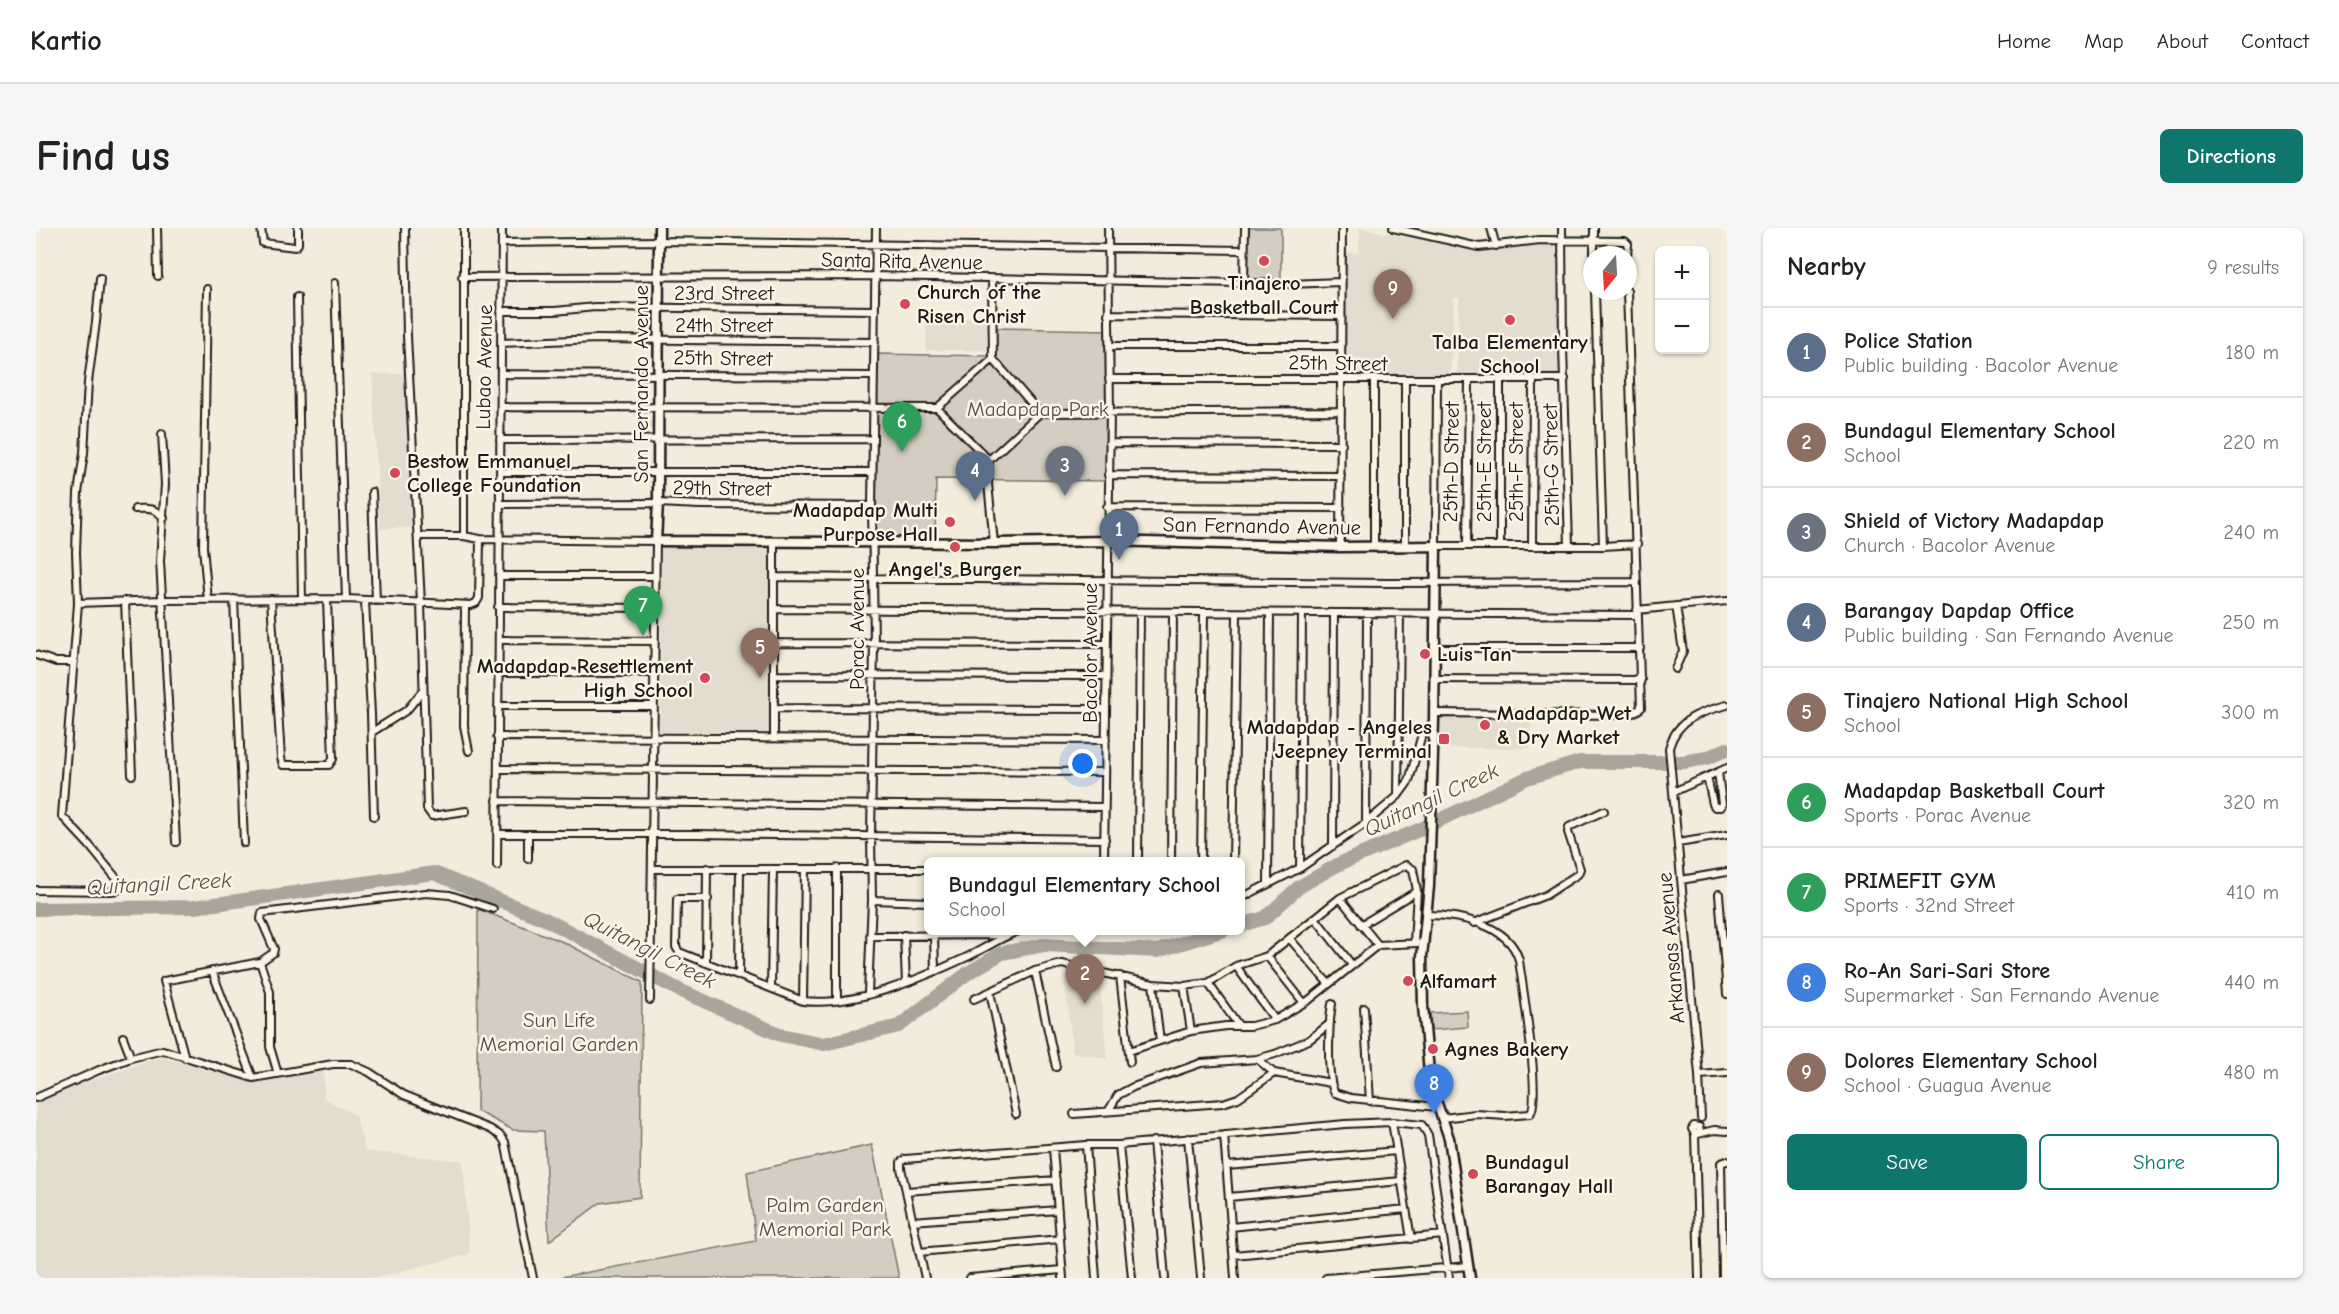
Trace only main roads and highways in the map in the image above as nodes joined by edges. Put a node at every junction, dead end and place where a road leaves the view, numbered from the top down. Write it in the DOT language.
graph roads {
  1 [pos="659,228"];
  2 [pos="1470,1278"];
  1 -- 2 [label="main road, San Fernando Avenue"];
}
